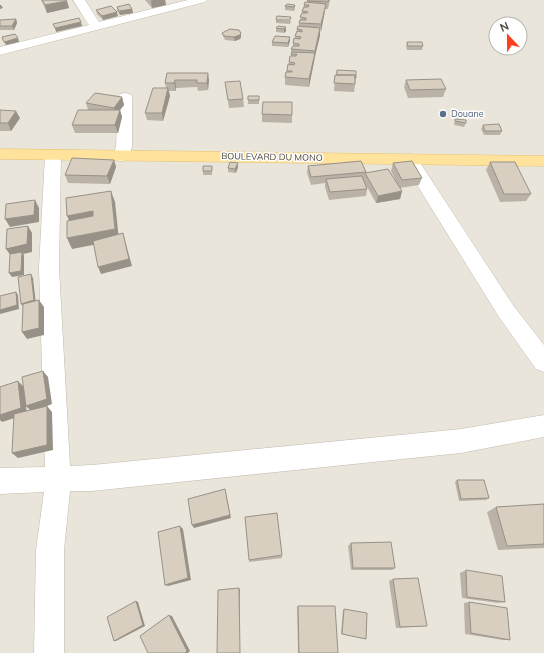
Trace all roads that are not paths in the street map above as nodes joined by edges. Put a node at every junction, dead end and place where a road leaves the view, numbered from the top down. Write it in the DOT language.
graph roads {
  1 [pos="79,0"];
  2 [pos="201,0"];
  3 [pos="96,27"];
  4 [pos="0,51"];
  5 [pos="125,97"];
  6 [pos="0,146"];
  7 [pos="122,151"];
  8 [pos="544,152"];
  9 [pos="0,154"];
  10 [pos="53,155"];
  11 [pos="409,159"];
  12 [pos="544,161"];
  13 [pos="544,362"];
  14 [pos="544,426"];
  15 [pos="58,480"];
  16 [pos="0,481"];
  17 [pos="49,653"];
  1 -- 3 [label="street"];
  2 -- 3 [label="street"];
  3 -- 4 [label="street"];
  5 -- 7 [label="street"];
  6 -- 7 [label="main road, BOULEVARD DU MONO"];
  7 -- 8 [label="main road, BOULEVARD DU MONO"];
  7 -- 10 [label="main road, BOULEVARD DU MONO"];
  7 -- 11 [label="main road, BOULEVARD DU MONO"];
  9 -- 10 [label="main road, BOULEVARD DU MONO"];
  10 -- 15 [label="street"];
  11 -- 12 [label="main road, BOULEVARD DU MONO"];
  11 -- 13 [label="street"];
  14 -- 15 [label="street"];
  15 -- 16 [label="street"];
  15 -- 17 [label="street"];
}
